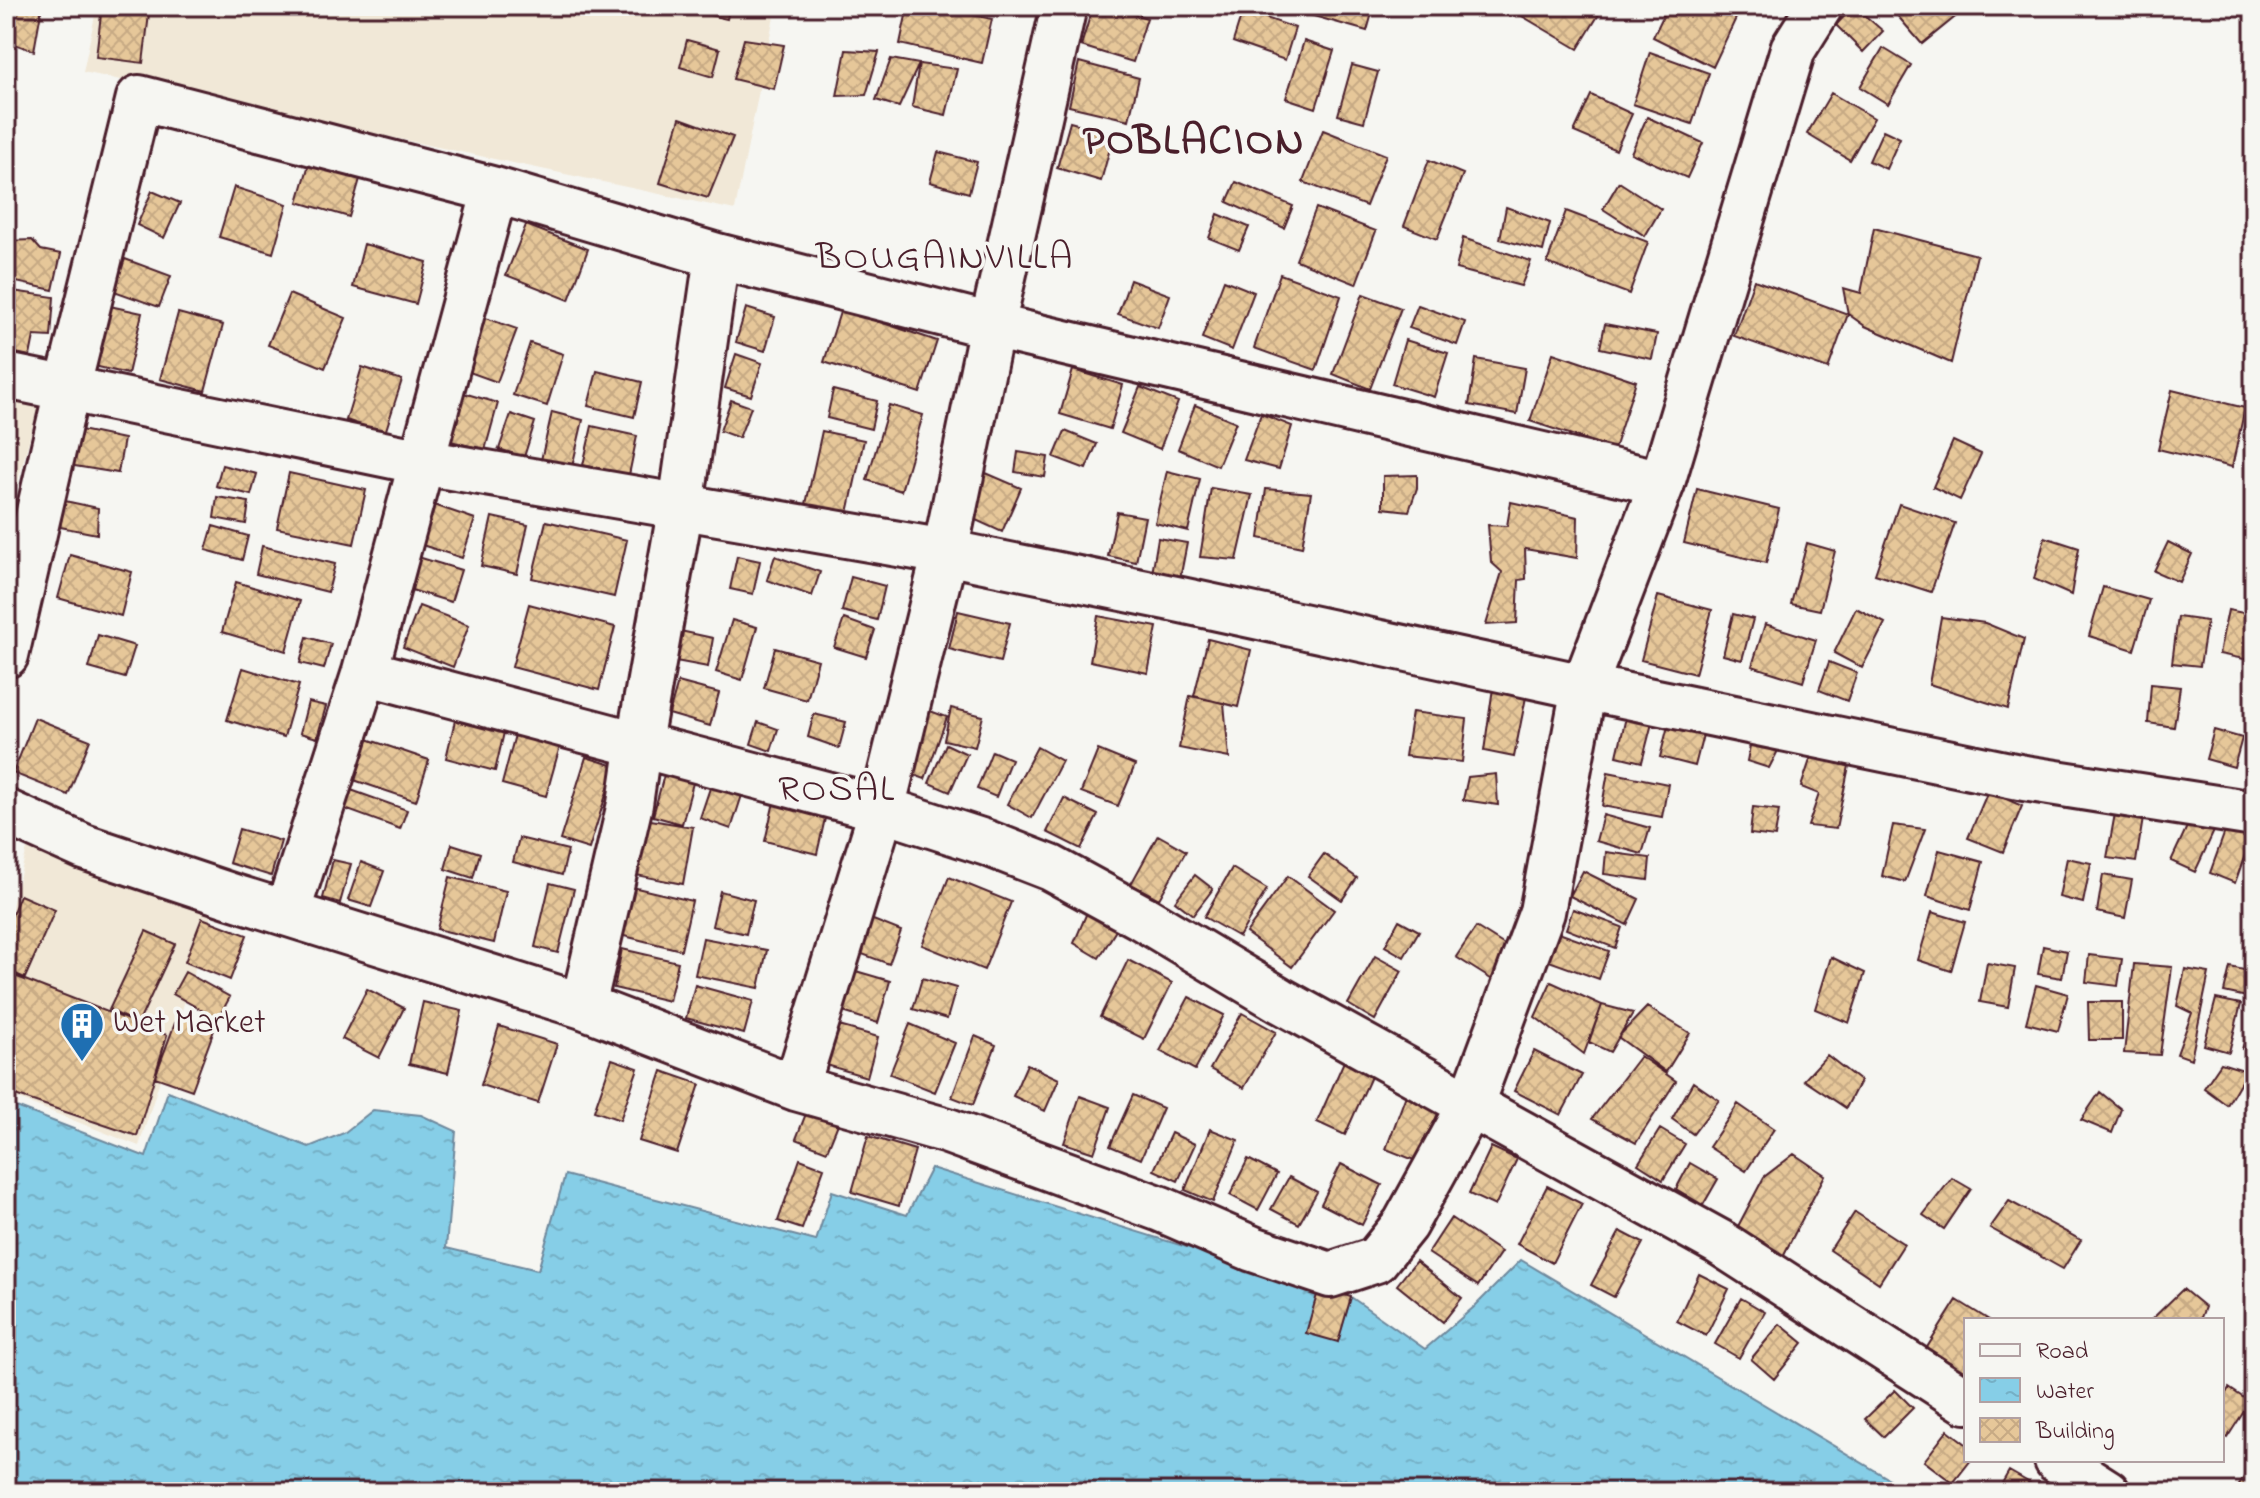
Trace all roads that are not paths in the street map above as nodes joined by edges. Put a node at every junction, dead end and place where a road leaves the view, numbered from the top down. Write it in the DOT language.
graph roads {
  1 [pos="1064,6"];
  2 [pos="1791,6"];
  3 [pos="1820,6"];
  4 [pos="1793,49"];
  5 [pos="495,190"];
  6 [pos="717,256"];
  7 [pos="992,326"];
  8 [pos="6,376"];
  9 [pos="67,390"];
  10 [pos="422,462"];
  11 [pos="1662,483"];
  12 [pos="681,506"];
  13 [pos="945,552"];
  14 [pos="6,655"];
  15 [pos="365,672"];
  16 [pos="1584,687"];
  17 [pos="639,742"];
  18 [pos="882,809"];
  19 [pos="6,812"];
  20 [pos="2254,814"];
  21 [pos="287,913"];
  22 [pos="583,1006"];
  23 [pos="796,1088"];
  24 [pos="1470,1106"];
  25 [pos="1964,1400"];
  26 [pos="2060,1462"];
  27 [pos="2107,1492"];
  1 -- 7 [label="street"];
  2 -- 4 [label="street"];
  3 -- 4 [label="street"];
  4 -- 11 [label="street"];
  5 -- 6 [label="street"];
  5 -- 9 [label="street"];
  5 -- 10 [label="street"];
  6 -- 7 [label="street"];
  6 -- 12 [label="street"];
  7 -- 11 [label="street"];
  7 -- 13 [label="street"];
  8 -- 9 [label="street"];
  9 -- 10 [label="street"];
  9 -- 14 [label="street"];
  10 -- 12 [label="street"];
  10 -- 15 [label="street"];
  11 -- 16 [label="street"];
  12 -- 13 [label="street"];
  12 -- 17 [label="street"];
  13 -- 16 [label="street"];
  13 -- 18 [label="street"];
  15 -- 17 [label="street"];
  15 -- 21 [label="street"];
  16 -- 20 [label="street"];
  16 -- 24 [label="street"];
  17 -- 18 [label="street"];
  17 -- 22 [label="street"];
  18 -- 23 [label="street"];
  18 -- 24 [label="street"];
  19 -- 21 [label="street"];
  21 -- 22 [label="street"];
  22 -- 23 [label="street"];
  23 -- 24 [label="street"];
  24 -- 25 [label="street"];
  26 -- 27 [label="street"];
}
